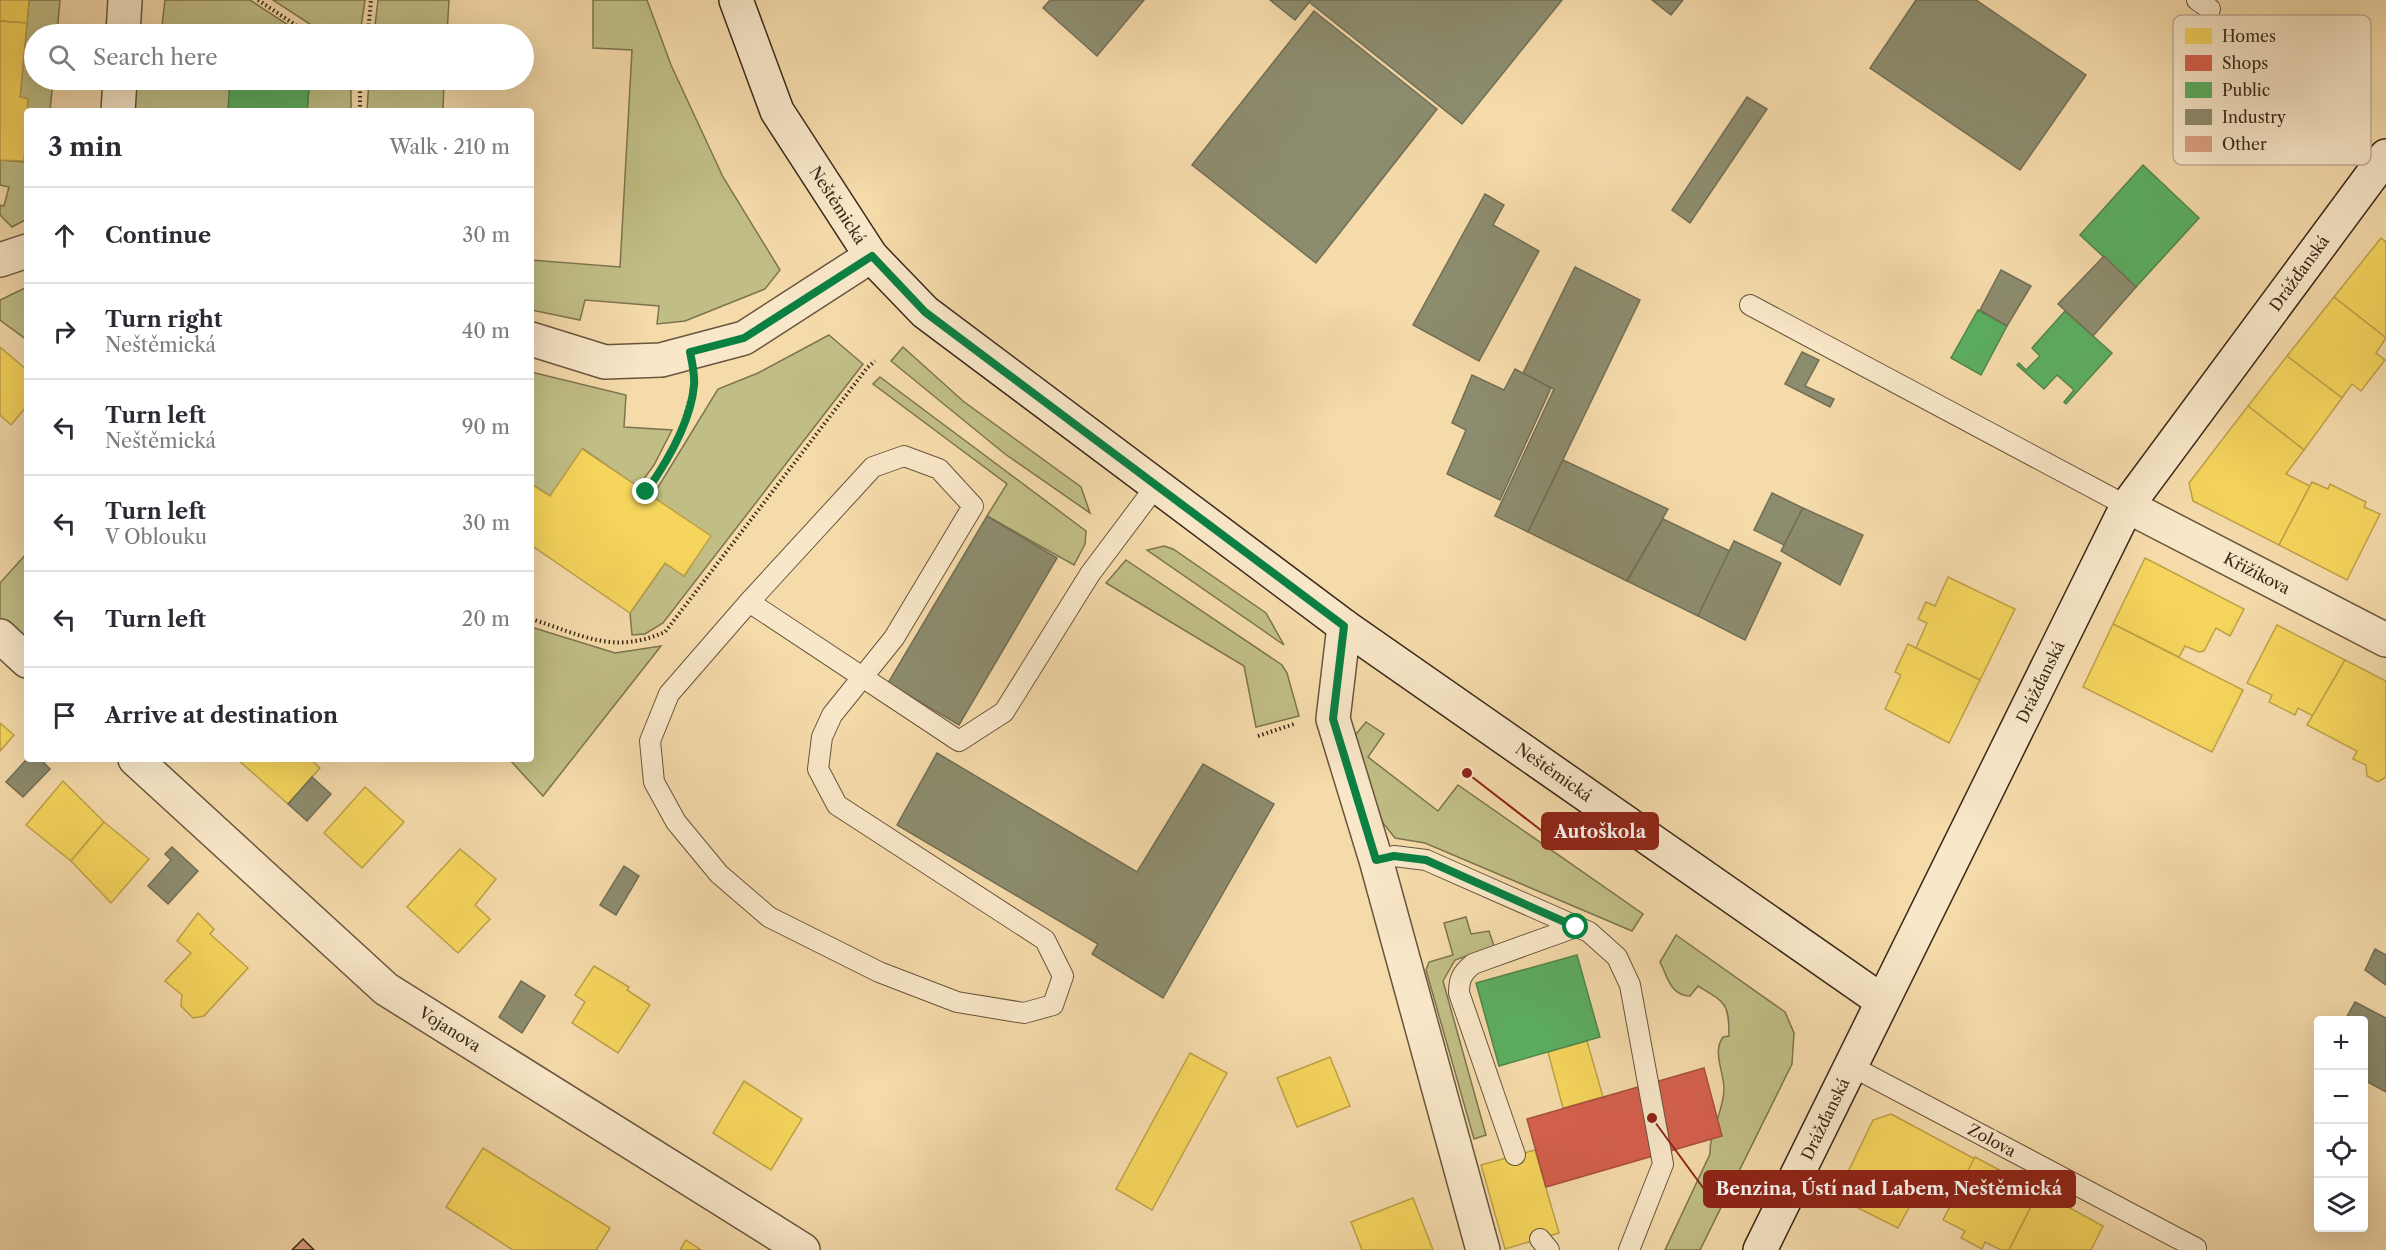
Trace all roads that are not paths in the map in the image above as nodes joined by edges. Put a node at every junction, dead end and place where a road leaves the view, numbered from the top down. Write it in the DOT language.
graph roads {
  1 [pos="125,0"];
  2 [pos="736,0"];
  3 [pos="124,24"];
  4 [pos="119,90"];
  5 [pos="118,108"];
  6 [pos="2386,156"];
  7 [pos="24,252"];
  8 [pos="872,256"];
  9 [pos="0,260"];
  10 [pos="1750,305"];
  11 [pos="534,340"];
  12 [pos="1156,486"];
  13 [pos="2127,506"];
  14 [pos="749,602"];
  15 [pos="1344,626"];
  16 [pos="0,636"];
  17 [pos="2386,640"];
  18 [pos="24,658"];
  19 [pos="861,677"];
  20 [pos="138,762"];
  21 [pos="1376,860"];
  22 [pos="1576,927"];
  23 [pos="1882,1001"];
  24 [pos="1851,1066"];
  25 [pos="1515,1155"];
  26 [pos="2196,1248"];
  27 [pos="803,1250"];
  28 [pos="1483,1250"];
  29 [pos="1629,1250"];
  30 [pos="1760,1250"];
  1 -- 3 [label="street"];
  2 -- 8 [label="street, Neštěmická"];
  4 -- 5 [label="street"];
  6 -- 13 [label="street, Drážďanská"];
  7 -- 9 [label="street"];
  8 -- 11 [label="street"];
  8 -- 12 [label="street, Neštěmická"];
  10 -- 13 [label="lane"];
  12 -- 15 [label="street, Neštěmická"];
  12 -- 19 [label="lane"];
  13 -- 17 [label="street, Křižíkova"];
  13 -- 23 [label="street, Drážďanská"];
  14 -- 19 [label="lane"];
  14 -- 19 [label="lane"];
  14 -- 19 [label="lane"];
  15 -- 21 [label="street"];
  15 -- 23 [label="street, Neštěmická"];
  16 -- 18 [label="street"];
  20 -- 27 [label="street, Vojanova"];
  21 -- 22 [label="lane"];
  21 -- 28 [label="street"];
  22 -- 25 [label="lane"];
  22 -- 29 [label="lane"];
  23 -- 24 [label="street, Drážďanská"];
  24 -- 26 [label="lane, Zolova"];
  24 -- 30 [label="street, Drážďanská"];
}
